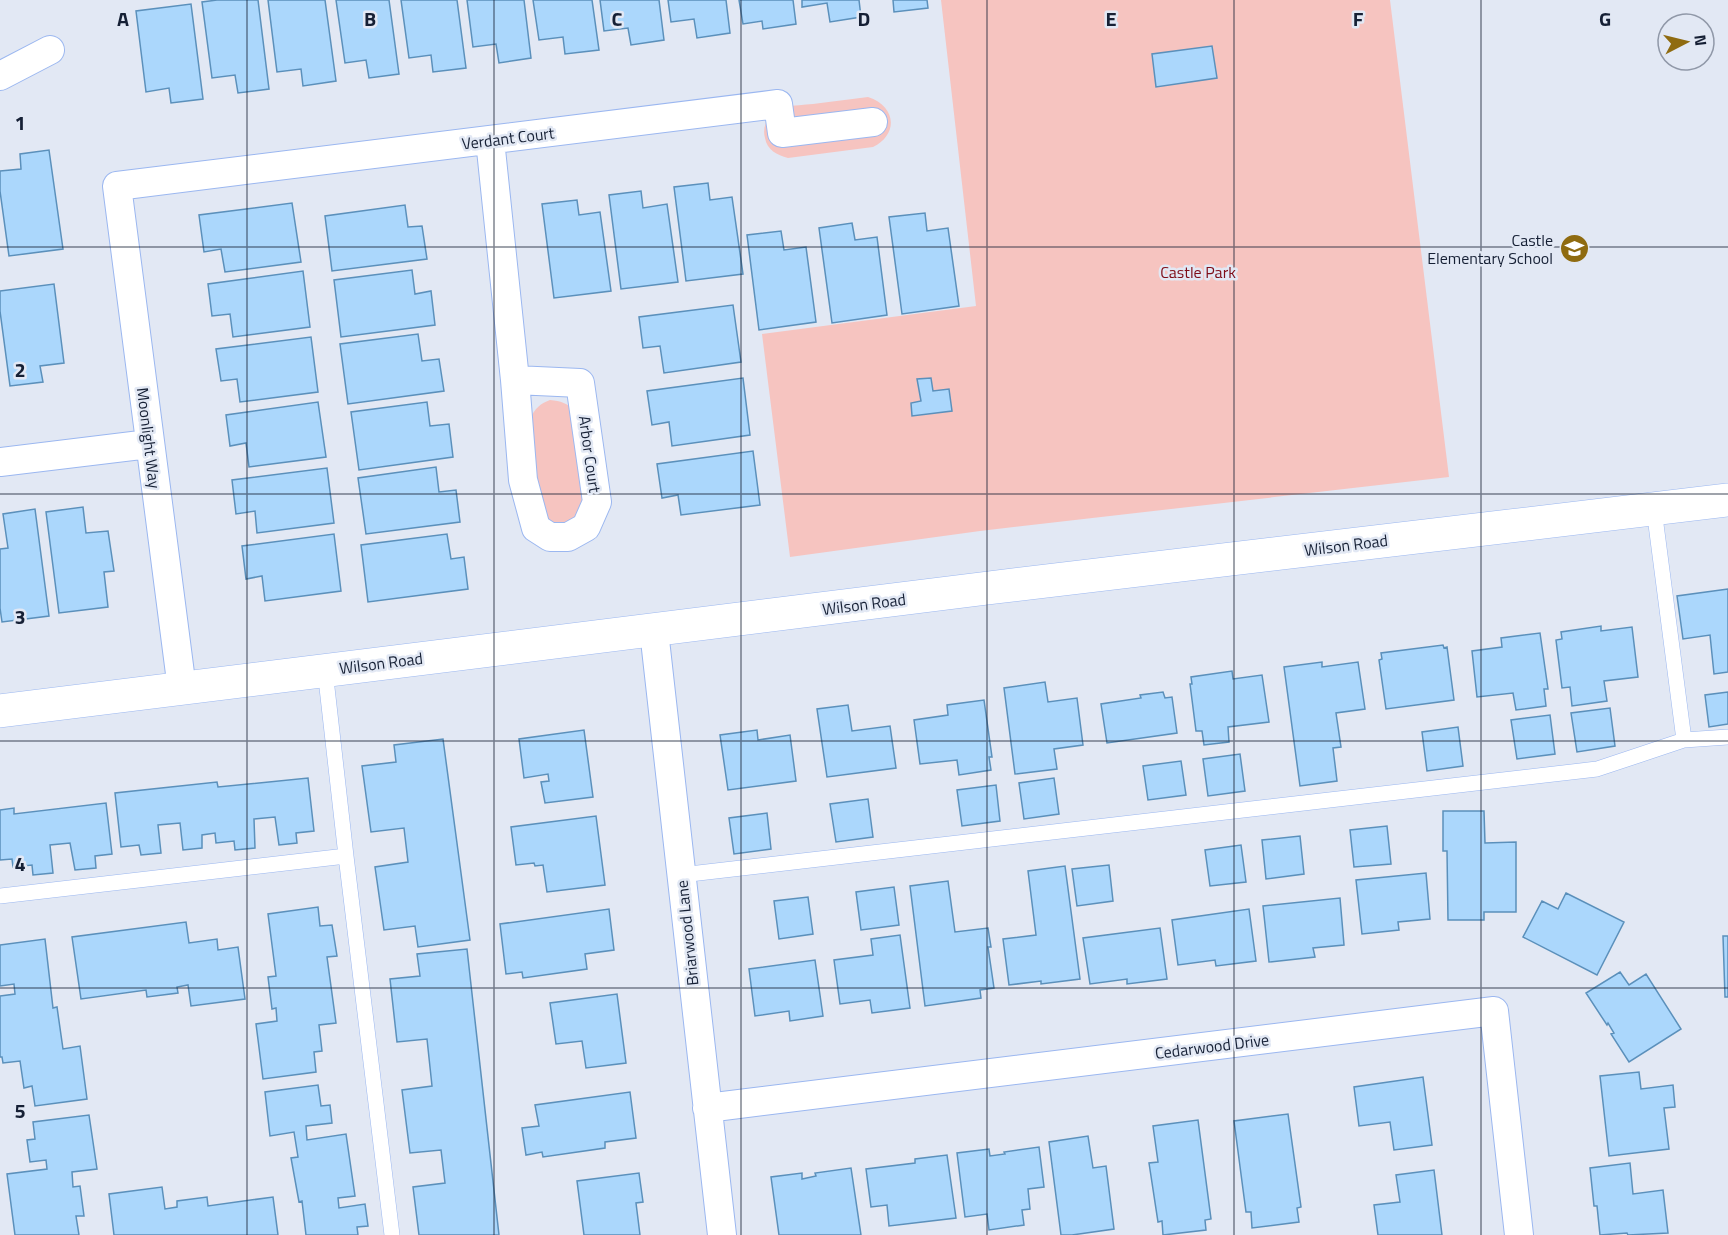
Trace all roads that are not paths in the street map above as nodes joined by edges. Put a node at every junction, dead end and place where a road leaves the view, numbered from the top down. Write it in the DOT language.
graph roads {
  1 [pos="50,50"];
  2 [pos="0,76"];
  3 [pos="873,122"];
  4 [pos="490,140"];
  5 [pos="117,186"];
  6 [pos="515,380"];
  7 [pos="150,444"];
  8 [pos="0,462"];
  9 [pos="1728,500"];
  10 [pos="1654,509"];
  11 [pos="654,631"];
  12 [pos="325,670"];
  13 [pos="182,689"];
  14 [pos="0,711"];
  15 [pos="1728,737"];
  16 [pos="1684,740"];
  17 [pos="346,856"];
  18 [pos="681,875"];
  19 [pos="0,896"];
  20 [pos="707,1108"];
  21 [pos="392,1235"];
  22 [pos="722,1235"];
  23 [pos="1519,1235"];
  1 -- 2 [label="street"];
  3 -- 4 [label="street, Verdant Court"];
  4 -- 5 [label="street, Verdant Court"];
  4 -- 6 [label="street, Arbor Court"];
  5 -- 7 [label="street, Moonlight Way"];
  6 -- 6 [label="street, Arbor Court"];
  7 -- 8 [label="street"];
  7 -- 13 [label="street, Moonlight Way"];
  9 -- 10 [label="street, Wilson Road"];
  10 -- 11 [label="street, Wilson Road"];
  10 -- 16 [label="lane"];
  11 -- 12 [label="street, Wilson Road"];
  11 -- 18 [label="street, Briarwood Lane"];
  12 -- 13 [label="street, Wilson Road"];
  12 -- 17 [label="lane"];
  13 -- 14 [label="street, Wilson Road"];
  15 -- 16 [label="lane"];
  16 -- 18 [label="lane"];
  17 -- 19 [label="lane"];
  17 -- 21 [label="lane"];
  18 -- 20 [label="street, Briarwood Lane"];
  20 -- 22 [label="street, Briarwood Lane"];
  20 -- 23 [label="street, Cedarwood Drive"];
}
